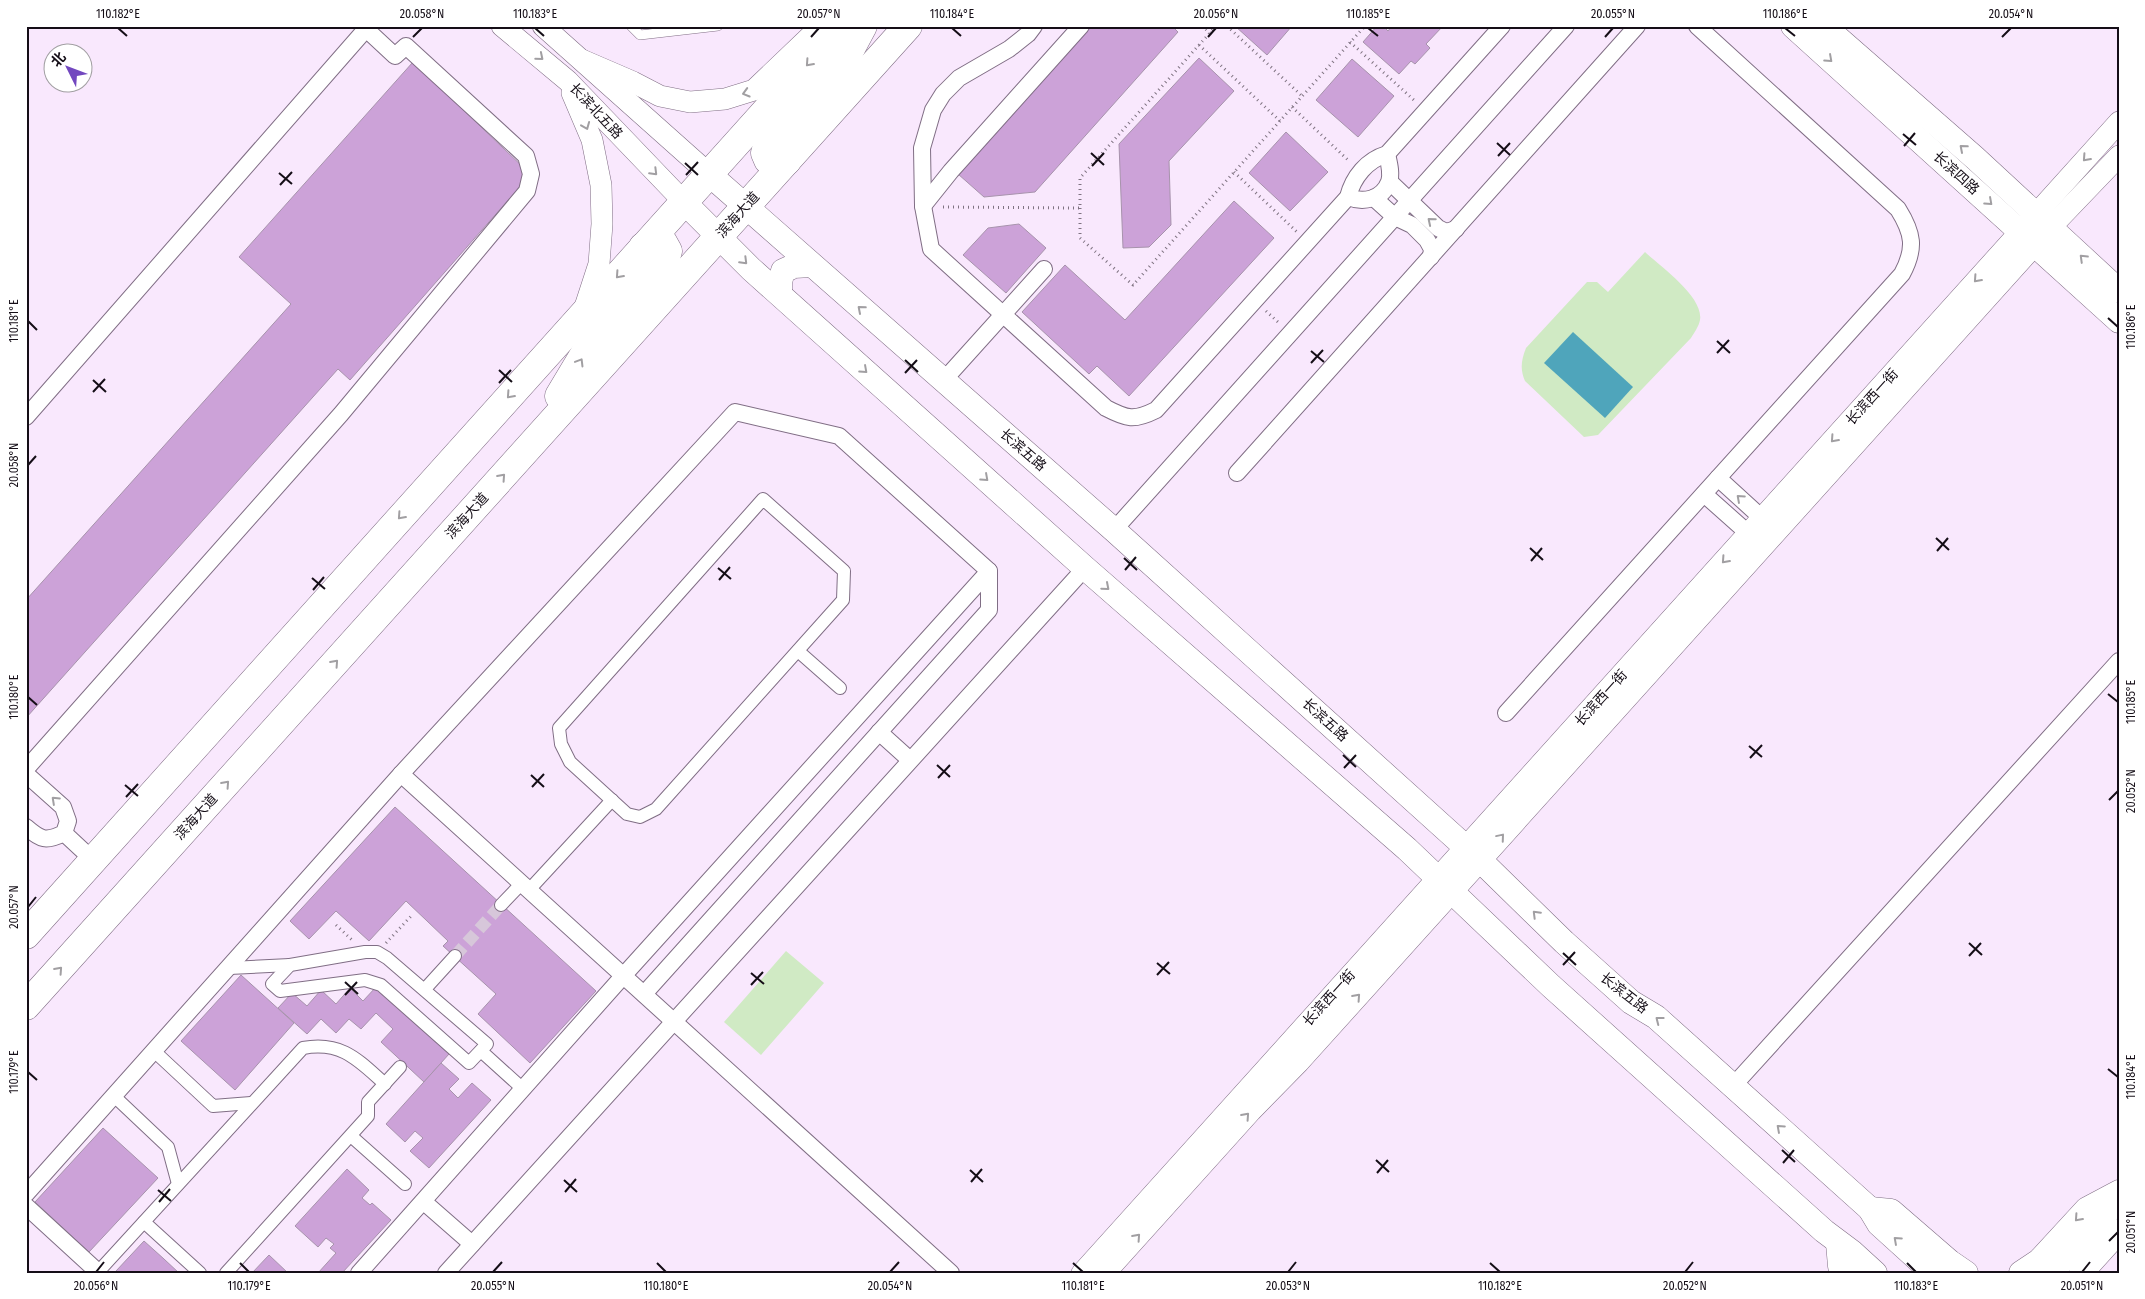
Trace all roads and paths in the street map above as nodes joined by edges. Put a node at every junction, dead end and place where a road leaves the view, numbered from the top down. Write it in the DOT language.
graph roads {
  1 [pos="502,26"];
  2 [pos="543,26"];
  3 [pos="631,26"];
  4 [pos="718,26"];
  5 [pos="821,26"];
  6 [pos="842,26"];
  7 [pos="863,26"];
  8 [pos="908,26"];
  9 [pos="1034,26"];
  10 [pos="1081,26"];
  11 [pos="1202,26"];
  12 [pos="1216,26"];
  13 [pos="1227,26"];
  14 [pos="1364,26"];
  15 [pos="1502,26"];
  16 [pos="1566,26"];
  17 [pos="1637,26"];
  18 [pos="1696,26"];
  19 [pos="1793,26"];
  20 [pos="1824,26"];
  21 [pos="364,27"];
  22 [pos="1210,34"];
  23 [pos="1350,42"];
  24 [pos="1199,45"];
  25 [pos="582,60"];
  26 [pos="568,81"];
  27 [pos="1302,96"];
  28 [pos="1292,107"];
  29 [pos="1426,111"];
  30 [pos="1280,121"];
  31 [pos="2119,122"];
  32 [pos="1387,154"];
  33 [pos="2119,156"];
  34 [pos="787,161"];
  35 [pos="1361,171"];
  36 [pos="1234,172"];
  37 [pos="709,174"];
  38 [pos="1390,182"];
  39 [pos="1348,197"];
  40 [pos="1374,198"];
  41 [pos="1410,200"];
  42 [pos="684,202"];
  43 [pos="923,206"];
  44 [pos="746,207"];
  45 [pos="1080,208"];
  46 [pos="1395,217"];
  47 [pos="1456,228"];
  48 [pos="2036,229"];
  49 [pos="719,237"];
  50 [pos="1308,242"];
  51 [pos="643,247"];
  52 [pos="1431,257"];
  53 [pos="811,265"];
  54 [pos="1044,269"];
  55 [pos="2119,291"];
  56 [pos="780,294"];
  57 [pos="1003,314"];
  58 [pos="582,316"];
  59 [pos="2119,321"];
  60 [pos="944,380"];
  61 [pos="26,418"];
  62 [pos="528,448"];
  63 [pos="1237,473"];
  64 [pos="1718,478"];
  65 [pos="1704,494"];
  66 [pos="1756,526"];
  67 [pos="1114,530"];
  68 [pos="1084,568"];
  69 [pos="989,571"];
  70 [pos="798,651"];
  71 [pos="2119,661"];
  72 [pos="840,688"];
  73 [pos="1506,713"];
  74 [pos="879,732"];
  75 [pos="910,760"];
  76 [pos="26,769"];
  77 [pos="26,774"];
  78 [pos="401,774"];
  79 [pos="612,800"];
  80 [pos="26,827"];
  81 [pos="64,834"];
  82 [pos="1473,854"];
  83 [pos="93,860"];
  84 [pos="1445,885"];
  85 [pos="526,887"];
  86 [pos="501,905"];
  87 [pos="412,914"];
  88 [pos="26,935"];
  89 [pos="377,952"];
  90 [pos="454,956"];
  91 [pos="290,966"];
  92 [pos="229,968"];
  93 [pos="624,975"];
  94 [pos="425,989"];
  95 [pos="644,994"];
  96 [pos="26,1006"];
  97 [pos="673,1020"];
  98 [pos="154,1051"];
  99 [pos="481,1051"];
  100 [pos="400,1067"];
  101 [pos="385,1084"];
  102 [pos="1733,1086"];
  103 [pos="523,1089"];
  104 [pos="114,1096"];
  105 [pos="251,1103"];
  106 [pos="351,1136"];
  107 [pos="178,1184"];
  108 [pos="405,1184"];
  109 [pos="2119,1192"];
  110 [pos="26,1194"];
  111 [pos="421,1199"];
  112 [pos="2119,1199"];
  113 [pos="26,1206"];
  114 [pos="1870,1208"];
  115 [pos="144,1222"];
  116 [pos="2119,1231"];
  117 [pos="1838,1243"];
  118 [pos="472,1244"];
  119 [pos="2119,1251"];
  120 [pos="98,1272"];
  121 [pos="200,1273"];
  122 [pos="226,1273"];
  123 [pos="359,1273"];
  124 [pos="446,1273"];
  125 [pos="951,1273"];
  126 [pos="1082,1273"];
  127 [pos="1105,1273"];
  128 [pos="1847,1273"];
  129 [pos="1876,1273"];
  130 [pos="1933,1273"];
  131 [pos="1966,1273"];
  132 [pos="2021,1273"];
  133 [pos="2051,1273"];
  134 [pos="2081,1273"];
  135 [pos="2099,1273"];
  1 -- 26 [label="street, 长滨北五路, one-way"];
  2 -- 25 [label="street, 长滨北五路"];
  3 -- 4 [label="lane"];
  5 -- 25 [label="street, one-way"];
  6 -- 37 [label="highway, one-way"];
  7 -- 34 [label="highway"];
  8 -- 34 [label="highway, 滨海大道"];
  9 -- 43 [label="street"];
  10 -- 43 [label="street"];
  11 -- 22 [label="path"];
  12 -- 22 [label="path"];
  13 -- 27 [label="path"];
  14 -- 23 [label="path"];
  15 -- 29 [label="street"];
  16 -- 41 [label="street"];
  17 -- 47 [label="street"];
  18 -- 64 [label="street"];
  19 -- 48 [label="main road, 长滨四路, one-way"];
  48 -- 20 [label="main road, 长滨四路, one-way"];
  21 -- 61 [label="street"];
  21 -- 76 [label="street"];
  22 -- 24 [label="path"];
  23 -- 27 [label="path"];
  23 -- 29 [label="path"];
  24 -- 30 [label="path"];
  24 -- 45 [label="path"];
  25 -- 37 [label="street, 长滨北五路"];
  26 -- 42 [label="street, 长滨北五路, one-way"];
  26 -- 58 [label="street, one-way"];
  27 -- 28 [label="path"];
  28 -- 30 [label="path"];
  28 -- 35 [label="path"];
  29 -- 32 [label="street"];
  30 -- 36 [label="path"];
  31 -- 48 [label="street, 长滨西一街, one-way"];
  32 -- 35 [label="street"];
  32 -- 38 [label="street"];
  33 -- 48 [label="street, 长滨西一街"];
  34 -- 44 [label="highway, 滨海大道"];
  35 -- 39 [label="street"];
  36 -- 45 [label="path"];
  36 -- 50 [label="path"];
  37 -- 42 [label="highway"];
  37 -- 44 [label="main road, 长滨五路"];
  38 -- 40 [label="street"];
  38 -- 41 [label="street"];
  39 -- 40 [label="street"];
  39 -- 50 [label="street"];
  40 -- 46 [label="street"];
  41 -- 46 [label="street"];
  47 -- 41 [label="street, one-way"];
  42 -- 49 [label="main road"];
  42 -- 51 [label="highway"];
  43 -- 45 [label="path"];
  43 -- 57 [label="street"];
  44 -- 49 [label="highway, 滨海大道"];
  44 -- 53 [label="main road, 长滨五路"];
  46 -- 52 [label="street"];
  46 -- 67 [label="street"];
  47 -- 52 [label="street"];
  55 -- 48 [label="main road, 长滨四路, one-way"];
  48 -- 59 [label="main road, 长滨四路"];
  48 -- 66 [label="street, 长滨西一街, one-way"];
  82 -- 48 [label="street, 长滨西一街, one-way"];
  49 -- 56 [label="main road, one-way"];
  49 -- 62 [label="highway, 滨海大道"];
  50 -- 57 [label="street"];
  51 -- 58 [label="highway, one-way"];
  62 -- 51 [label="highway, one-way"];
  52 -- 63 [label="street"];
  53 -- 56 [label="main road"];
  60 -- 53 [label="main road, 长滨五路, one-way"];
  54 -- 57 [label="street"];
  56 -- 68 [label="main road, one-way"];
  57 -- 60 [label="street"];
  58 -- 83 [label="highway, one-way"];
  60 -- 67 [label="main road, 长滨五路"];
  96 -- 62 [label="highway, 滨海大道, one-way"];
  64 -- 65 [label="street"];
  66 -- 64 [label="street, one-way"];
  65 -- 66 [label="street"];
  65 -- 73 [label="street"];
  66 -- 82 [label="street, 长滨西一街, one-way"];
  67 -- 82 [label="main road, 长滨五路"];
  68 -- 75 [label="street"];
  68 -- 84 [label="main road, one-way"];
  69 -- 74 [label="street"];
  69 -- 78 [label="street"];
  69 -- 93 [label="street"];
  70 -- 72 [label="street"];
  70 -- 79 [label="street"];
  70 -- 79 [label="street"];
  71 -- 102 [label="street"];
  74 -- 75 [label="street"];
  74 -- 95 [label="street"];
  75 -- 97 [label="street"];
  81 -- 77 [label="street, one-way"];
  78 -- 85 [label="street"];
  78 -- 92 [label="street"];
  79 -- 85 [label="street"];
  80 -- 81 [label="street"];
  81 -- 83 [label="street"];
  82 -- 84 [label="street, 长滨西一街"];
  102 -- 82 [label="main road, 长滨五路, one-way"];
  83 -- 88 [label="highway"];
  84 -- 117 [label="main road"];
  84 -- 126 [label="street, 长滨西一街"];
  127 -- 84 [label="street, 长滨西一街, one-way"];
  85 -- 86 [label="street"];
  85 -- 93 [label="street"];
  87 -- 89 [label="path"];
  89 -- 91 [label="street"];
  89 -- 94 [label="street"];
  90 -- 94 [label="street"];
  91 -- 92 [label="street"];
  91 -- 99 [label="street"];
  92 -- 98 [label="street"];
  93 -- 95 [label="street"];
  93 -- 103 [label="street"];
  94 -- 99 [label="street"];
  95 -- 97 [label="street"];
  97 -- 118 [label="street"];
  97 -- 125 [label="street"];
  98 -- 104 [label="street"];
  98 -- 105 [label="street"];
  99 -- 103 [label="street"];
  100 -- 101 [label="street"];
  101 -- 105 [label="street"];
  101 -- 106 [label="street"];
  114 -- 102 [label="main road, 长滨五路, one-way"];
  103 -- 111 [label="street"];
  104 -- 107 [label="street"];
  104 -- 110 [label="street"];
  105 -- 107 [label="street"];
  106 -- 108 [label="street"];
  106 -- 122 [label="street"];
  107 -- 115 [label="street"];
  109 -- 132 [label="main road, one-way"];
  111 -- 118 [label="street"];
  111 -- 123 [label="street"];
  112 -- 133 [label="main road"];
  113 -- 120 [label="street"];
  130 -- 114 [label="main road, 长滨五路, one-way"];
  114 -- 131 [label="main road"];
  115 -- 120 [label="street"];
  115 -- 121 [label="street"];
  116 -- 134 [label="main road"];
  117 -- 128 [label="main road"];
  117 -- 129 [label="main road"];
  118 -- 124 [label="street"];
  119 -- 135 [label="main road"];
}
